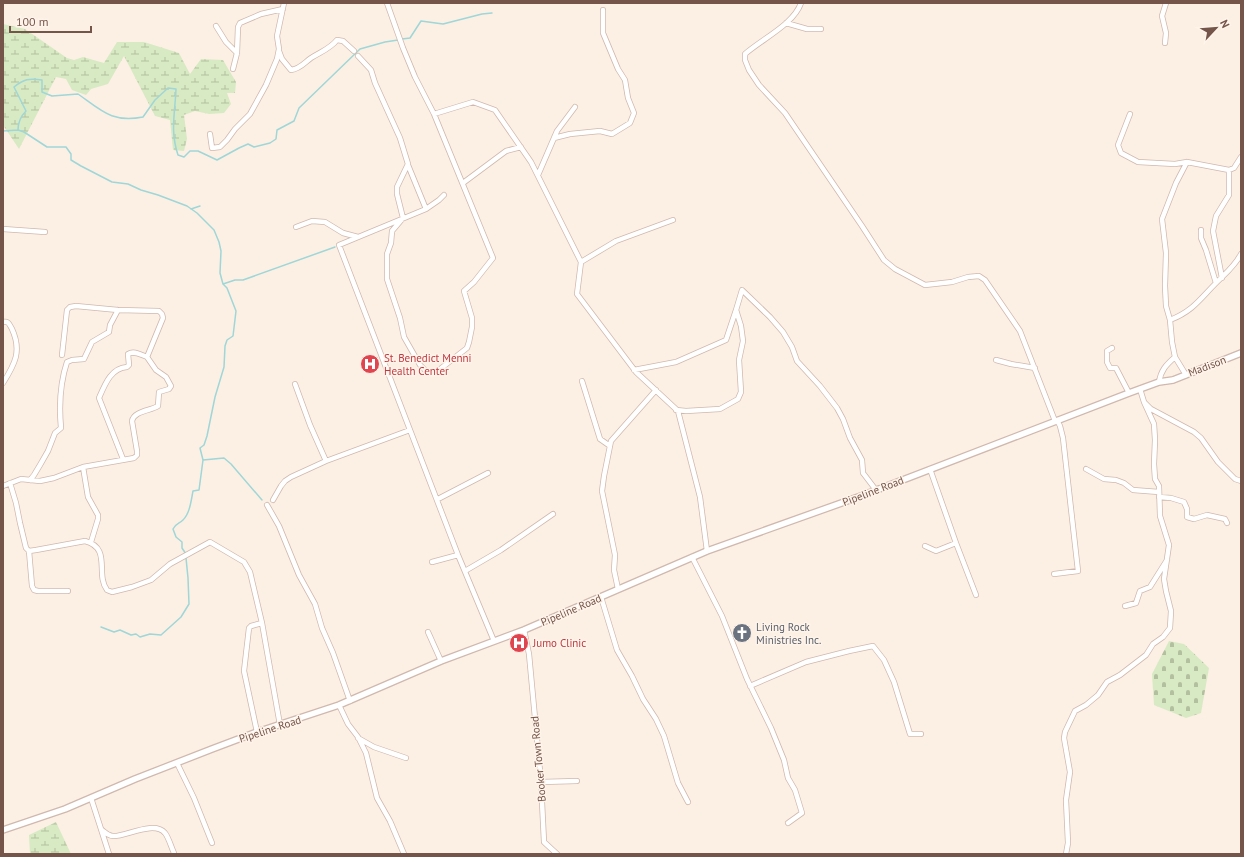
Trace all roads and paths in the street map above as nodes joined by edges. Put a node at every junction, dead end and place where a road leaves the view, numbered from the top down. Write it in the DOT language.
graph roads {
  1 [pos="284,3"];
  2 [pos="387,3"];
  3 [pos="801,3"];
  4 [pos="1166,3"];
  5 [pos="283,9"];
  6 [pos="602,10"];
  7 [pos="786,22"];
  8 [pos="216,26"];
  9 [pos="821,29"];
  10 [pos="1166,43"];
  11 [pos="279,49"];
  12 [pos="354,51"];
  13 [pos="237,53"];
  14 [pos="358,56"];
  15 [pos="234,69"];
  16 [pos="575,107"];
  17 [pos="434,114"];
  18 [pos="1130,114"];
  19 [pos="210,134"];
  20 [pos="554,138"];
  21 [pos="521,147"];
  22 [pos="1241,157"];
  23 [pos="1187,162"];
  24 [pos="408,164"];
  25 [pos="1229,170"];
  26 [pos="538,175"];
  27 [pos="463,183"];
  28 [pos="444,195"];
  29 [pos="426,209"];
  30 [pos="403,218"];
  31 [pos="673,220"];
  32 [pos="296,227"];
  33 [pos="3,229"];
  34 [pos="1200,230"];
  35 [pos="45,232"];
  36 [pos="358,237"];
  37 [pos="1241,254"];
  38 [pos="581,262"];
  39 [pos="1222,278"];
  40 [pos="1216,283"];
  41 [pos="118,310"];
  42 [pos="736,310"];
  43 [pos="1190,310"];
  44 [pos="1189,317"];
  45 [pos="1170,320"];
  46 [pos="3,322"];
  47 [pos="1112,348"];
  48 [pos="1241,353"];
  49 [pos="62,355"];
  50 [pos="147,357"];
  51 [pos="1175,357"];
  52 [pos="996,360"];
  53 [pos="1035,368"];
  54 [pos="634,370"];
  55 [pos="3,371"];
  56 [pos="10,372"];
  57 [pos="1186,375"];
  58 [pos="582,381"];
  59 [pos="1159,382"];
  60 [pos="3,383"];
  61 [pos="295,384"];
  62 [pos="1140,389"];
  63 [pos="656,390"];
  64 [pos="1129,393"];
  65 [pos="1144,402"];
  66 [pos="676,410"];
  67 [pos="686,411"];
  68 [pos="679,420"];
  69 [pos="1056,420"];
  70 [pos="410,430"];
  71 [pos="610,446"];
  72 [pos="123,459"];
  73 [pos="326,462"];
  74 [pos="83,467"];
  75 [pos="930,468"];
  76 [pos="1086,469"];
  77 [pos="488,473"];
  78 [pos="30,480"];
  79 [pos="1241,481"];
  80 [pos="10,483"];
  81 [pos="3,486"];
  82 [pos="876,490"];
  83 [pos="1159,492"];
  84 [pos="1158,497"];
  85 [pos="438,499"];
  86 [pos="273,500"];
  87 [pos="267,505"];
  88 [pos="553,514"];
  89 [pos="1228,523"];
  90 [pos="91,542"];
  91 [pos="956,542"];
  92 [pos="925,546"];
  93 [pos="29,550"];
  94 [pos="707,551"];
  95 [pos="458,555"];
  96 [pos="692,558"];
  97 [pos="1167,560"];
  98 [pos="432,562"];
  99 [pos="465,570"];
  100 [pos="1054,574"];
  101 [pos="618,590"];
  102 [pos="68,591"];
  103 [pos="976,595"];
  104 [pos="601,597"];
  105 [pos="1125,606"];
  106 [pos="262,623"];
  107 [pos="524,630"];
  108 [pos="428,632"];
  109 [pos="494,641"];
  110 [pos="441,661"];
  111 [pos="750,686"];
  112 [pos="350,701"];
  113 [pos="339,705"];
  114 [pos="280,725"];
  115 [pos="257,732"];
  116 [pos="921,734"];
  117 [pos="358,737"];
  118 [pos="406,758"];
  119 [pos="177,763"];
  120 [pos="576,781"];
  121 [pos="541,782"];
  122 [pos="91,798"];
  123 [pos="688,802"];
  124 [pos="788,823"];
  125 [pos="3,830"];
  126 [pos="102,830"];
  127 [pos="212,843"];
  128 [pos="174,853"];
  129 [pos="109,854"];
  130 [pos="404,854"];
  131 [pos="557,854"];
  132 [pos="1066,854"];
  1 -- 5 [label="street"];
  2 -- 17 [label="street"];
  3 -- 7 [label="street"];
  4 -- 10 [label="street"];
  5 -- 11 [label="street"];
  5 -- 13 [label="street"];
  6 -- 20 [label="street"];
  7 -- 9 [label="street"];
  7 -- 53 [label="street"];
  8 -- 13 [label="street"];
  11 -- 12 [label="street"];
  11 -- 19 [label="street"];
  13 -- 15 [label="street"];
  14 -- 24 [label="street"];
  16 -- 20 [label="street"];
  17 -- 21 [label="street"];
  17 -- 27 [label="street"];
  18 -- 23 [label="street"];
  20 -- 26 [label="street"];
  21 -- 26 [label="street"];
  21 -- 27 [label="street"];
  22 -- 25 [label="street"];
  23 -- 25 [label="street"];
  23 -- 45 [label="street"];
  24 -- 29 [label="street"];
  24 -- 30 [label="street"];
  25 -- 39 [label="street"];
  26 -- 38 [label="street"];
  27 -- 30 [label="street"];
  28 -- 29 [label="street"];
  29 -- 30 [label="street"];
  30 -- 36 [label="street"];
  31 -- 38 [label="street"];
  32 -- 36 [label="street"];
  33 -- 35 [label="street"];
  34 -- 40 [label="street"];
  36 -- 70 [label="street"];
  37 -- 39 [label="street"];
  38 -- 54 [label="street"];
  39 -- 40 [label="street"];
  40 -- 43 [label="street"];
  41 -- 49 [label="street"];
  41 -- 50 [label="street"];
  41 -- 78 [label="street"];
  42 -- 54 [label="street"];
  42 -- 67 [label="street"];
  42 -- 82 [label="street"];
  43 -- 44 [label="street"];
  43 -- 45 [label="street"];
  45 -- 51 [label="street"];
  46 -- 56 [label="street"];
  47 -- 64 [label="street"];
  48 -- 57 [label="street, Madison"];
  50 -- 72 [label="street"];
  50 -- 72 [label="street"];
  51 -- 57 [label="street"];
  51 -- 59 [label="street"];
  52 -- 53 [label="street"];
  53 -- 69 [label="street"];
  54 -- 63 [label="street"];
  55 -- 56 [label="street"];
  56 -- 60 [label="street"];
  57 -- 59 [label="street, Madison"];
  58 -- 71 [label="street"];
  59 -- 62 [label="street, Pipeline Road"];
  61 -- 73 [label="street"];
  62 -- 64 [label="street, Pipeline Road"];
  62 -- 65 [label="street"];
  63 -- 66 [label="street"];
  63 -- 71 [label="street"];
  64 -- 69 [label="street, Pipeline Road"];
  65 -- 79 [label="street"];
  65 -- 83 [label="street"];
  66 -- 67 [label="street"];
  66 -- 68 [label="street"];
  67 -- 68 [label="street"];
  68 -- 94 [label="street"];
  69 -- 75 [label="street, Pipeline Road"];
  69 -- 100 [label="street"];
  70 -- 73 [label="street"];
  70 -- 85 [label="street"];
  71 -- 101 [label="street"];
  72 -- 74 [label="street"];
  73 -- 86 [label="street"];
  74 -- 78 [label="street"];
  74 -- 90 [label="street"];
  75 -- 82 [label="street, Pipeline Road"];
  75 -- 91 [label="street"];
  76 -- 83 [label="street"];
  77 -- 85 [label="street"];
  78 -- 80 [label="street"];
  80 -- 81 [label="street"];
  80 -- 93 [label="street"];
  82 -- 94 [label="street, Pipeline Road"];
  83 -- 84 [label="street"];
  84 -- 89 [label="street"];
  84 -- 97 [label="street"];
  85 -- 95 [label="street"];
  87 -- 112 [label="street"];
  88 -- 99 [label="street"];
  90 -- 93 [label="street"];
  90 -- 106 [label="street"];
  91 -- 92 [label="street"];
  91 -- 103 [label="street"];
  93 -- 102 [label="street"];
  94 -- 96 [label="street, Pipeline Road"];
  95 -- 98 [label="street"];
  95 -- 99 [label="street"];
  96 -- 101 [label="street, Pipeline Road"];
  96 -- 111 [label="street"];
  97 -- 105 [label="street"];
  97 -- 132 [label="street"];
  99 -- 109 [label="street"];
  101 -- 104 [label="street, Pipeline Road"];
  104 -- 107 [label="street, Pipeline Road"];
  104 -- 123 [label="street"];
  106 -- 114 [label="street"];
  106 -- 115 [label="street"];
  107 -- 109 [label="street, Pipeline Road"];
  107 -- 121 [label="street, Booker Town Road"];
  108 -- 110 [label="street"];
  109 -- 110 [label="street, Pipeline Road"];
  110 -- 112 [label="street, Pipeline Road"];
  111 -- 116 [label="street"];
  111 -- 124 [label="street"];
  112 -- 113 [label="street, Pipeline Road"];
  113 -- 114 [label="street, Pipeline Road"];
  113 -- 117 [label="street"];
  114 -- 115 [label="street, Pipeline Road"];
  115 -- 119 [label="street, Pipeline Road"];
  117 -- 118 [label="street"];
  117 -- 130 [label="street"];
  119 -- 122 [label="street, Pipeline Road"];
  119 -- 127 [label="street"];
  120 -- 121 [label="street"];
  121 -- 131 [label="street, Booker Town Road"];
  122 -- 125 [label="street, Pipeline Road"];
  122 -- 126 [label="street"];
  126 -- 128 [label="street"];
  126 -- 129 [label="street"];
}
